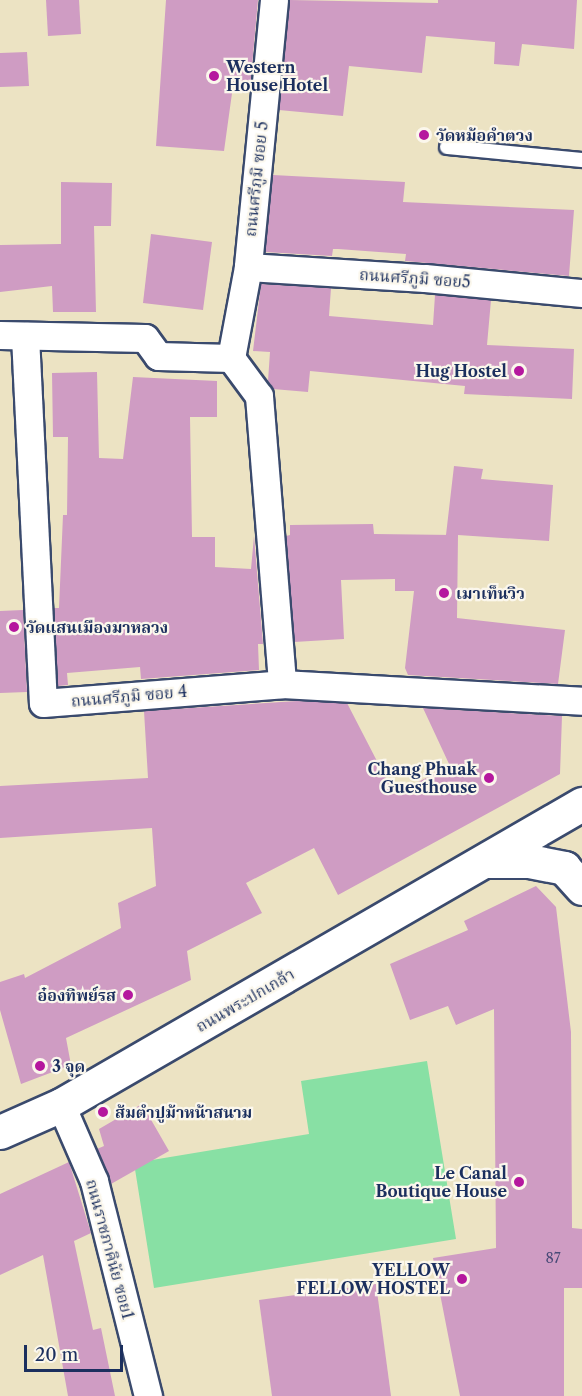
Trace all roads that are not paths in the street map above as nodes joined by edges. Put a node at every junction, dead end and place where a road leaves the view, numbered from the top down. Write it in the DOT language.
graph roads {
  1 [pos="274,0"];
  2 [pos="447,147"];
  3 [pos="582,160"];
  4 [pos="248,267"];
  5 [pos="582,293"];
  6 [pos="13,336"];
  7 [pos="231,358"];
  8 [pos="282,684"];
  9 [pos="582,701"];
  10 [pos="582,804"];
  11 [pos="487,861"];
  12 [pos="582,888"];
  13 [pos="60,1105"];
  14 [pos="0,1132"];
  15 [pos="148,1396"];
  1 -- 4 [label="street, ถนนศรีภูมิ ซอย 5"];
  2 -- 3 [label="lane"];
  4 -- 5 [label="street, ถนนศรีภูมิ ซอย5"];
  4 -- 7 [label="street, ถนนศรีภูมิ ซอย 5"];
  6 -- 7 [label="street"];
  6 -- 8 [label="street, ถนนศรีภูมิ ซอย 4"];
  7 -- 8 [label="street"];
  8 -- 9 [label="street, ถนนศรีภูมิ ซอย 4"];
  10 -- 11 [label="street, ถนนพระปกเกล้า"];
  11 -- 12 [label="street, ถนนพระปกเกล้า"];
  11 -- 13 [label="street, ถนนพระปกเกล้า"];
  13 -- 14 [label="street, ถนนพระปกเกล้า"];
  13 -- 15 [label="street, ถนนราชภาคินัย ซอย1"];
}
